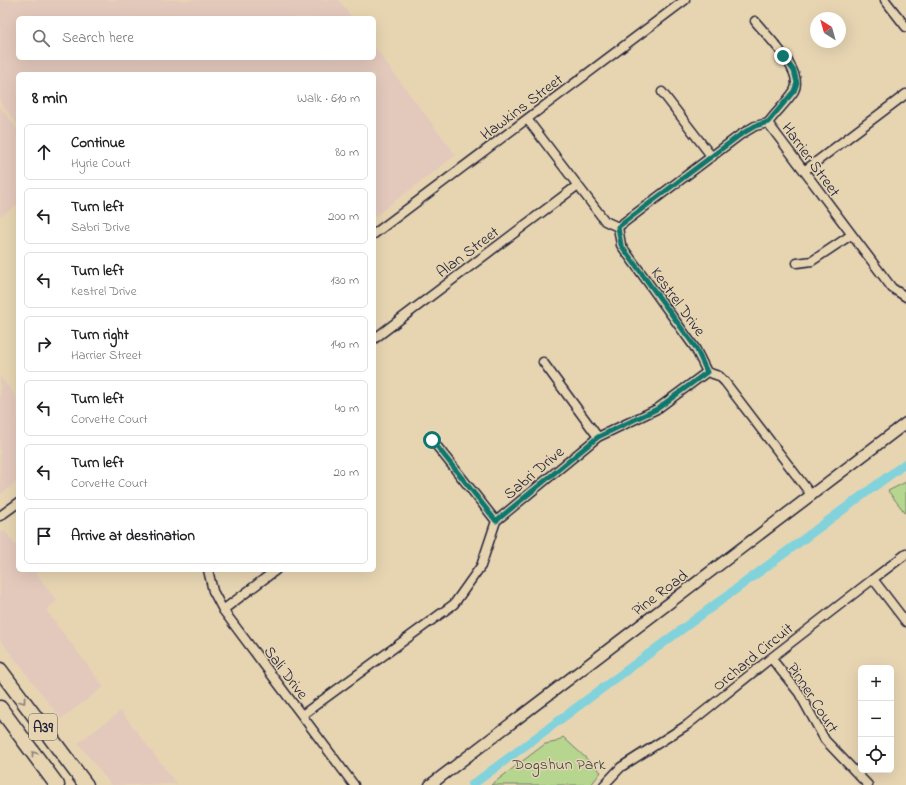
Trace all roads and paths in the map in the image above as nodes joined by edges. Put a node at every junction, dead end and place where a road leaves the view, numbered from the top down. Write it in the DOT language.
graph roads {
  1 [pos="685,0"];
  2 [pos="885,0"];
  3 [pos="755,21"];
  4 [pos="906,27"];
  5 [pos="662,92"];
  6 [pos="906,94"];
  7 [pos="527,119"];
  8 [pos="768,122"];
  9 [pos="712,157"];
  10 [pos="804,171"];
  11 [pos="578,185"];
  12 [pos="618,227"];
  13 [pos="376,232"];
  14 [pos="851,235"];
  15 [pos="797,263"];
  16 [pos="906,297"];
  17 [pos="376,337"];
  18 [pos="543,362"];
  19 [pos="707,372"];
  20 [pos="906,423"];
  21 [pos="598,437"];
  22 [pos="432,440"];
  23 [pos="812,496"];
  24 [pos="16,504"];
  25 [pos="0,516"];
  26 [pos="496,521"];
  27 [pos="906,554"];
  28 [pos="209,572"];
  29 [pos="273,572"];
  30 [pos="873,579"];
  31 [pos="223,610"];
  32 [pos="906,622"];
  33 [pos="771,658"];
  34 [pos="0,670"];
  35 [pos="0,708"];
  36 [pos="302,716"];
  37 [pos="70,763"];
  38 [pos="57,785"];
  39 [pos="76,785"];
  40 [pos="86,785"];
  41 [pos="354,785"];
  42 [pos="430,785"];
  43 [pos="604,785"];
  44 [pos="868,785"];
  1 -- 7 [label="street, Hawkins Street"];
  2 -- 4 [label="street"];
  3 -- 8 [label="street"];
  5 -- 9 [label="street"];
  6 -- 10 [label="street"];
  7 -- 11 [label="street"];
  7 -- 13 [label="street, Hawkins Street"];
  8 -- 9 [label="street, Harrier Street"];
  8 -- 10 [label="street, Harrier Street"];
  9 -- 12 [label="street, Harrier Street"];
  10 -- 14 [label="street, Harrier Street"];
  11 -- 12 [label="street"];
  11 -- 17 [label="street, Alan Street"];
  12 -- 19 [label="street, Kestrel Drive"];
  14 -- 15 [label="street"];
  14 -- 16 [label="street, Harrier Street"];
  18 -- 21 [label="street"];
  19 -- 21 [label="street, Sabri Drive"];
  19 -- 23 [label="street"];
  20 -- 23 [label="street, Pine Road"];
  21 -- 26 [label="street, Sabri Drive"];
  22 -- 26 [label="street"];
  23 -- 42 [label="street, Pine Road"];
  24 -- 25 [label="street"];
  26 -- 36 [label="street"];
  27 -- 30 [label="street, Orchard Circuit"];
  28 -- 31 [label="street, Sali Drive"];
  29 -- 31 [label="street"];
  30 -- 32 [label="street"];
  30 -- 33 [label="street, Orchard Circuit"];
  31 -- 36 [label="street, Sali Drive"];
  33 -- 43 [label="street, Orchard Circuit"];
  33 -- 44 [label="street, Pinner Court"];
  34 -- 37 [label="highway, A39, one-way"];
  38 -- 35 [label="highway, A39, one-way"];
  36 -- 41 [label="street, Sali Drive"];
  37 -- 39 [label="highway"];
  37 -- 40 [label="highway, A39"];
}
